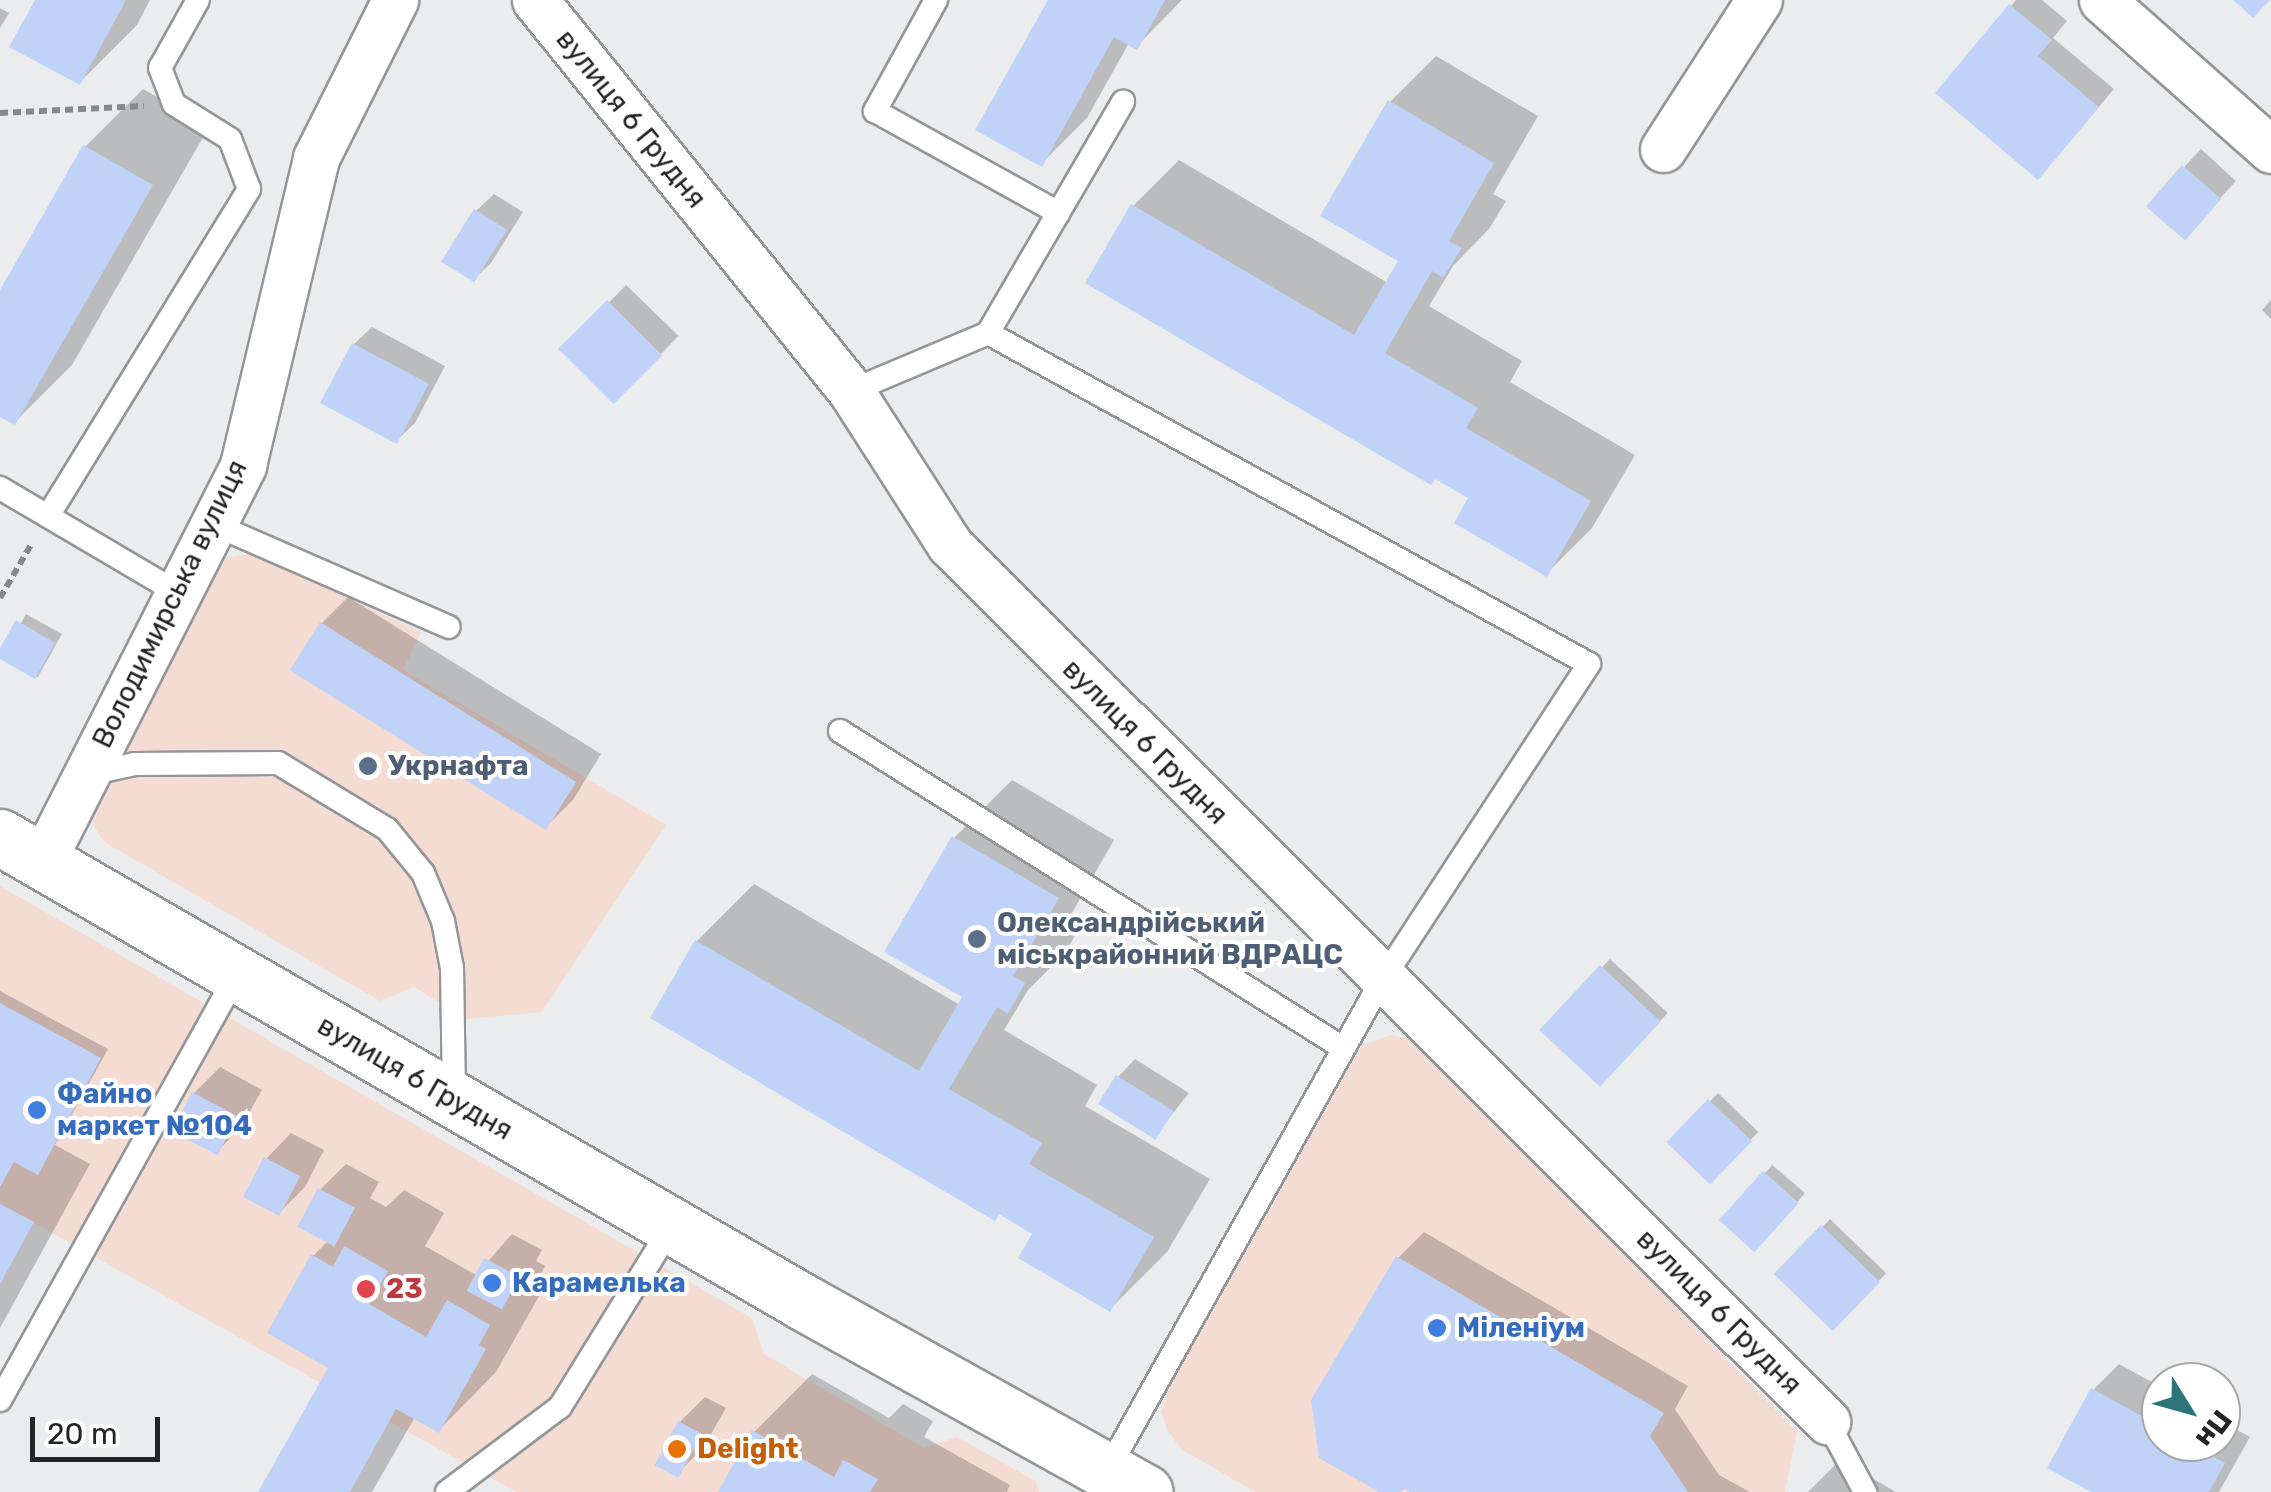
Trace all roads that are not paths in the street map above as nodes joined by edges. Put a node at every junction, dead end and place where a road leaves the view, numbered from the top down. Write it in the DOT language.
graph roads {
  1 [pos="198,0"];
  2 [pos="394,0"];
  3 [pos="535,0"];
  4 [pos="936,0"];
  5 [pos="1760,0"];
  6 [pos="2102,0"];
  7 [pos="1124,102"];
  8 [pos="1663,149"];
  9 [pos="2271,150"];
  10 [pos="1059,213"];
  11 [pos="988,334"];
  12 [pos="851,392"];
  13 [pos="0,488"];
  14 [pos="48,516"];
  15 [pos="213,524"];
  16 [pos="178,593"];
  17 [pos="449,627"];
  18 [pos="840,731"];
  19 [pos="85,774"];
  20 [pos="21,849"];
  21 [pos="237,975"];
  22 [pos="1382,980"];
  23 [pos="1343,1048"];
  24 [pos="454,1101"];
  25 [pos="672,1226"];
  26 [pos="0,1400"];
  27 [pos="1827,1421"];
  28 [pos="1116,1485"];
  29 [pos="447,1492"];
  30 [pos="1865,1492"];
  1 -- 14 [label="lane"];
  2 -- 15 [label="street, Володимирська вулиця"];
  3 -- 12 [label="street, вулиця 6 Грудня"];
  4 -- 10 [label="lane"];
  5 -- 8 [label="street"];
  6 -- 9 [label="street"];
  7 -- 10 [label="lane"];
  10 -- 11 [label="lane"];
  11 -- 12 [label="lane"];
  11 -- 22 [label="lane"];
  12 -- 22 [label="street, вулиця 6 Грудня"];
  13 -- 14 [label="lane"];
  14 -- 16 [label="lane"];
  15 -- 16 [label="street, Володимирська вулиця"];
  15 -- 17 [label="lane"];
  16 -- 19 [label="street, Володимирська вулиця"];
  18 -- 23 [label="lane"];
  19 -- 20 [label="street, Володимирська вулиця"];
  19 -- 24 [label="lane"];
  20 -- 21 [label="street, вулиця 6 Грудня"];
  21 -- 24 [label="street, вулиця 6 Грудня"];
  21 -- 26 [label="lane"];
  22 -- 23 [label="lane"];
  22 -- 27 [label="street, вулиця 6 Грудня"];
  23 -- 28 [label="lane"];
  24 -- 25 [label="street, вулиця 6 Грудня"];
  25 -- 28 [label="street, вулиця 6 Грудня"];
  25 -- 29 [label="lane"];
  27 -- 30 [label="lane"];
}
